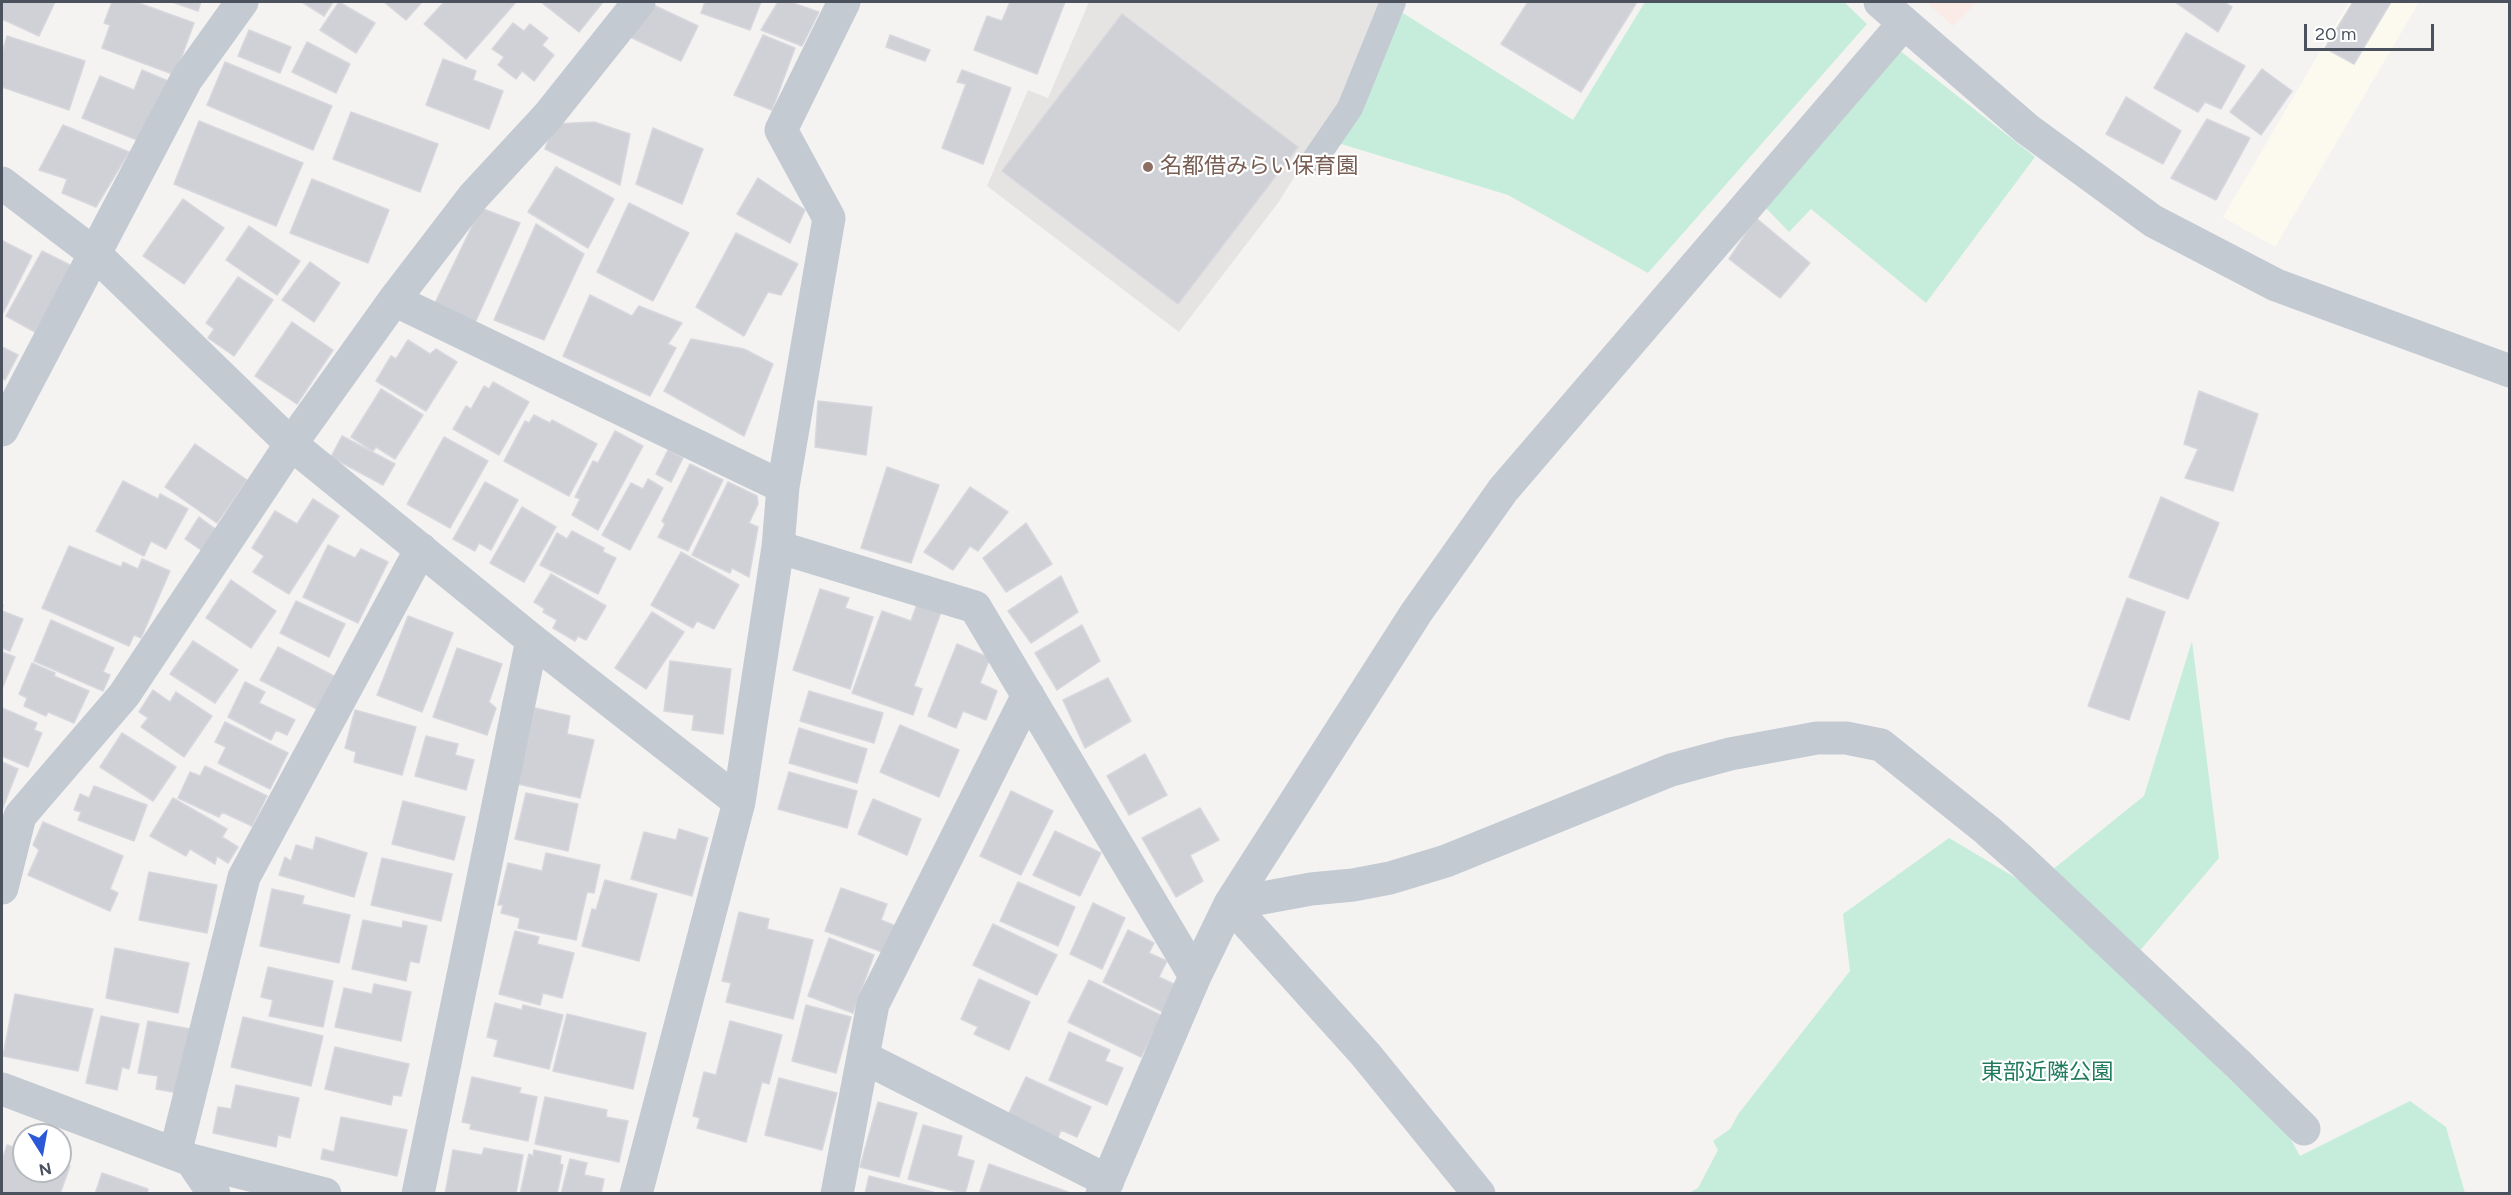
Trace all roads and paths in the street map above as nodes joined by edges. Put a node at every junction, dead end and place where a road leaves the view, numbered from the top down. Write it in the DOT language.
graph roads {
  1 [pos="242,2"];
  2 [pos="639,2"];
  3 [pos="844,2"];
  4 [pos="1393,2"];
  5 [pos="1880,2"];
  6 [pos="1904,23"];
  7 [pos="1313,162"];
  8 [pos="2,183"];
  9 [pos="95,254"];
  10 [pos="394,300"];
  11 [pos="2510,371"];
  12 [pos="2,430"];
  13 [pos="291,444"];
  14 [pos="783,487"];
  15 [pos="778,547"];
  16 [pos="421,549"];
  17 [pos="532,640"];
  18 [pos="1028,695"];
  19 [pos="739,802"];
  20 [pos="2,888"];
  21 [pos="1230,904"];
  22 [pos="1195,976"];
  23 [pos="862,1057"];
  24 [pos="2,1089"];
  25 [pos="2304,1129"];
  26 [pos="183,1157"];
  27 [pos="1105,1187"];
  28 [pos="214,1194"];
  29 [pos="325,1194"];
  30 [pos="418,1194"];
  31 [pos="636,1194"];
  32 [pos="837,1194"];
  33 [pos="1479,1194"];
  1 -- 9 [label="street"];
  2 -- 10 [label="street"];
  3 -- 14 [label="street"];
  4 -- 7 [label="lane"];
  5 -- 6 [label="street"];
  6 -- 11 [label="street"];
  6 -- 21 [label="street"];
  8 -- 9 [label="street"];
  9 -- 12 [label="street"];
  9 -- 13 [label="street"];
  10 -- 13 [label="street"];
  10 -- 14 [label="street"];
  13 -- 16 [label="street"];
  13 -- 20 [label="street"];
  14 -- 15 [label="street"];
  15 -- 18 [label="street"];
  15 -- 19 [label="street"];
  16 -- 17 [label="street"];
  16 -- 26 [label="street"];
  17 -- 19 [label="street"];
  17 -- 30 [label="street"];
  18 -- 22 [label="street"];
  18 -- 23 [label="street"];
  19 -- 31 [label="street"];
  21 -- 22 [label="street"];
  21 -- 25 [label="street"];
  21 -- 33 [label="street"];
  22 -- 27 [label="street"];
  23 -- 27 [label="street"];
  23 -- 32 [label="street"];
  24 -- 26 [label="street"];
  26 -- 28 [label="street"];
  26 -- 29 [label="street"];
}
